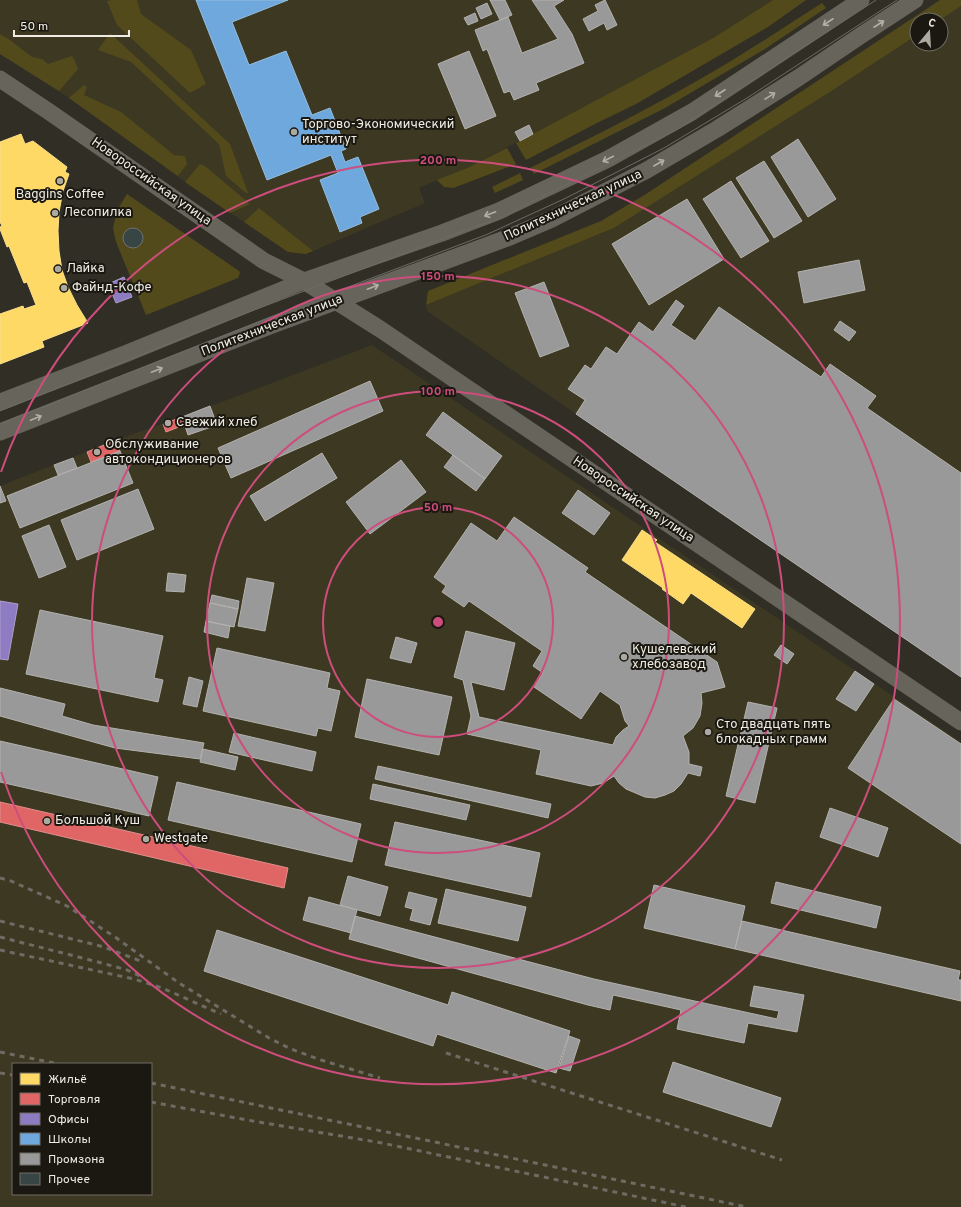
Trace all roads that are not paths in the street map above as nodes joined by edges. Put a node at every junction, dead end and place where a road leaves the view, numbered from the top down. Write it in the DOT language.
graph roads {
  1 [pos="861,0"];
  2 [pos="915,0"];
  3 [pos="0,79"];
  4 [pos="304,281"];
  5 [pos="342,299"];
  6 [pos="0,402"];
  7 [pos="0,432"];
  8 [pos="961,712"];
  9 [pos="961,722"];
  1 -- 4 [label="main road, Политехническая улица, one-way"];
  5 -- 2 [label="main road, Политехническая улица, one-way"];
  3 -- 4 [label="main road, Новороссийская улица"];
  4 -- 5 [label="main road, Новороссийская улица"];
  4 -- 6 [label="main road, Политехническая улица"];
  7 -- 5 [label="main road, Политехническая улица, one-way"];
  5 -- 8 [label="main road, Новороссийская улица"];
  5 -- 9 [label="main road, Новороссийская улица"];
}
